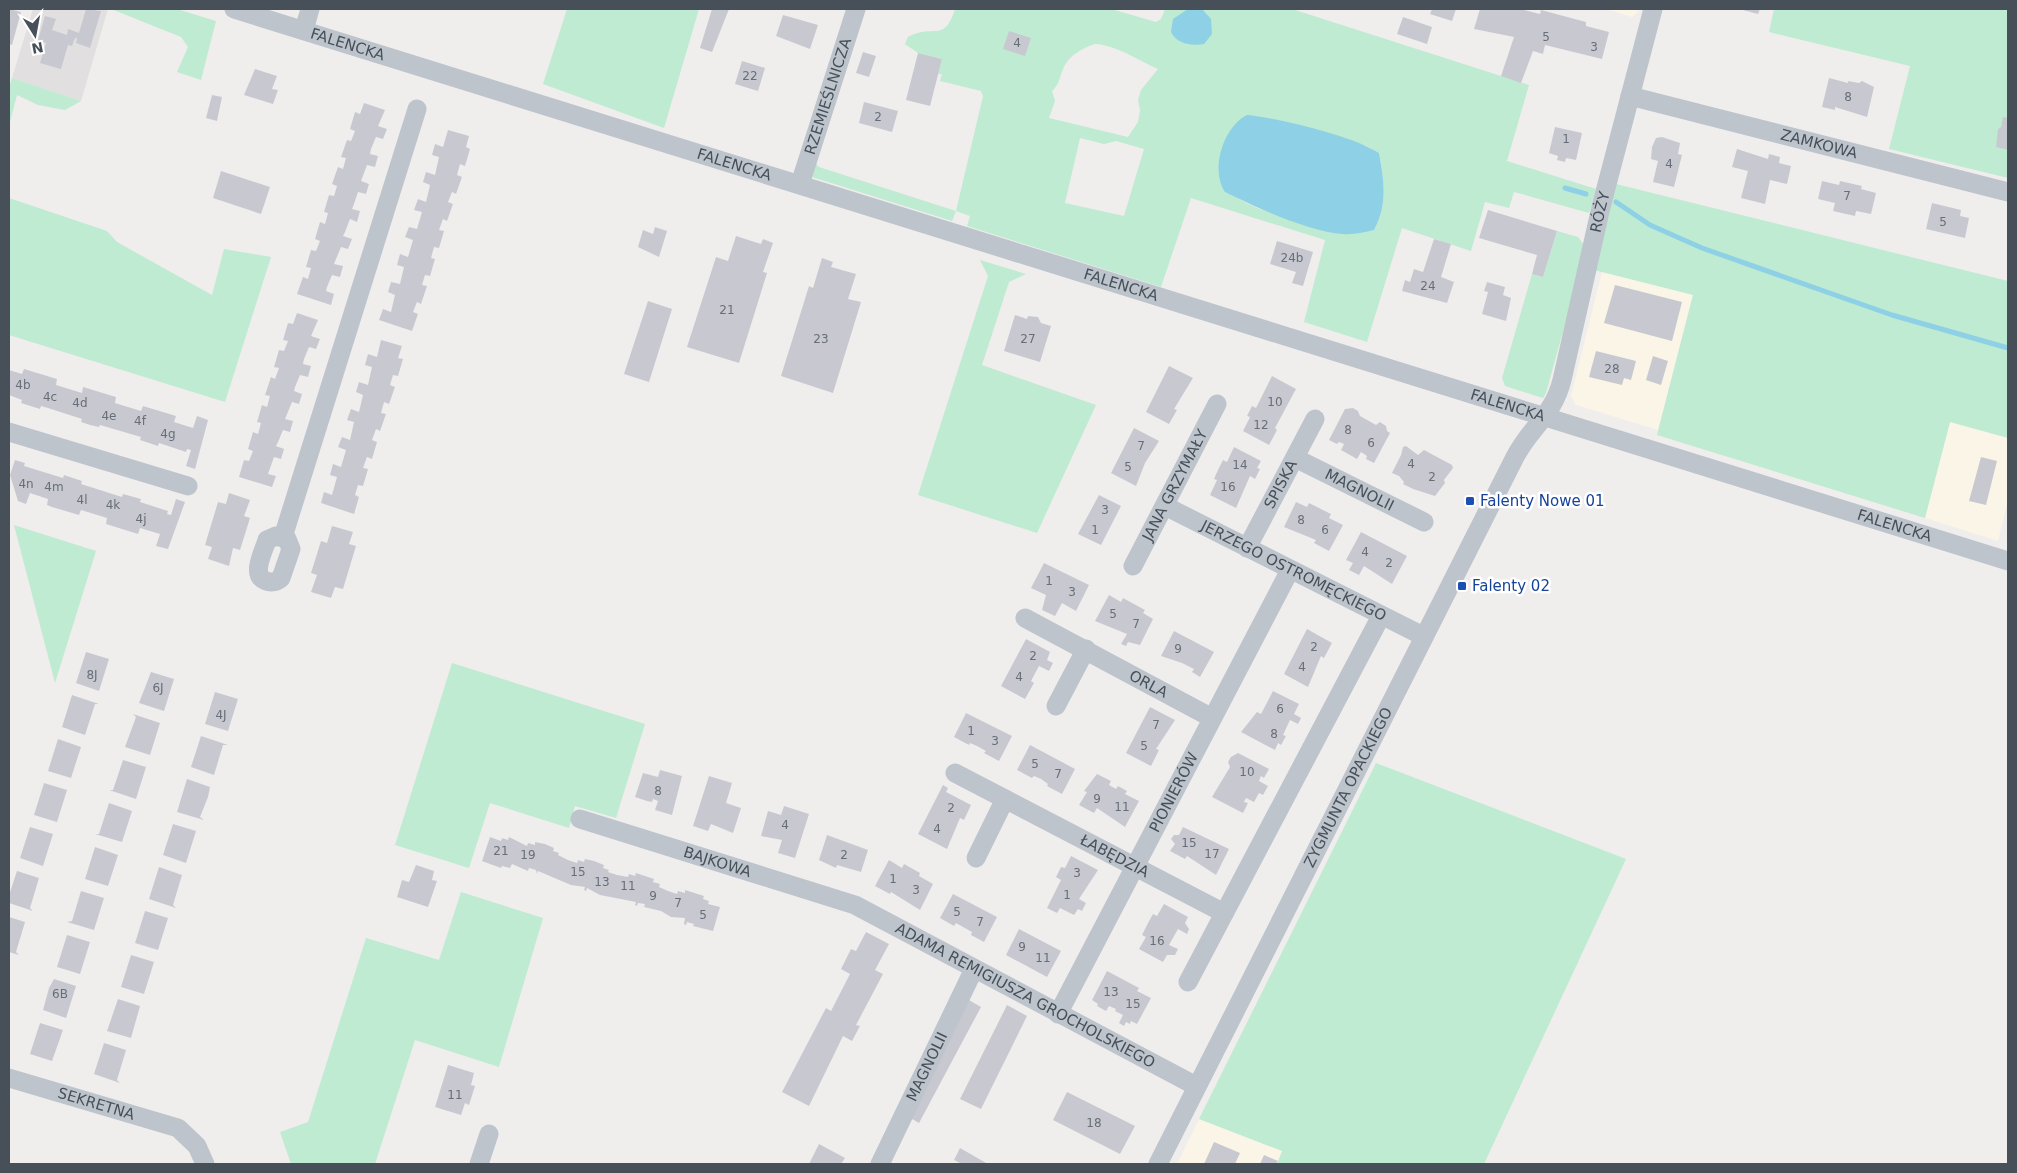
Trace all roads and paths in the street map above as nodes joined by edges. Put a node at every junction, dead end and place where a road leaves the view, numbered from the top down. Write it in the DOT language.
graph roads {
  1 [pos="234,9"];
  2 [pos="310,9"];
  3 [pos="856,9"];
  4 [pos="1653,9"];
  5 [pos="304,30"];
  6 [pos="1630,96"];
  7 [pos="418,109"];
  8 [pos="800,184"];
  9 [pos="2008,192"];
  10 [pos="1217,404"];
  11 [pos="1547,416"];
  12 [pos="1315,419"];
  13 [pos="9,432"];
  14 [pos="1295,458"];
  15 [pos="188,486"];
  16 [pos="1165,506"];
  17 [pos="1424,522"];
  18 [pos="283,537"];
  19 [pos="1247,548"];
  20 [pos="2008,561"];
  21 [pos="1133,566"];
  22 [pos="1290,570"];
  23 [pos="1381,616"];
  24 [pos="1025,618"];
  25 [pos="1422,636"];
  26 [pos="1086,649"];
  27 [pos="1056,706"];
  28 [pos="1212,718"];
  29 [pos="954,773"];
  30 [pos="1005,799"];
  31 [pos="580,819"];
  32 [pos="976,858"];
  33 [pos="1135,866"];
  34 [pos="855,905"];
  35 [pos="1224,913"];
  36 [pos="974,969"];
  37 [pos="1188,982"];
  38 [pos="1058,1014"];
  39 [pos="9,1078"];
  40 [pos="1196,1086"];
  41 [pos="489,1134"];
  42 [pos="204,1164"];
  43 [pos="479,1164"];
  44 [pos="880,1164"];
  45 [pos="1158,1164"];
  1 -- 5 [label="street, FALENCKA"];
  2 -- 5 [label="street"];
  3 -- 8 [label="street, RZEMIEŚLNICZA"];
  4 -- 6 [label="street, RÓŻY"];
  5 -- 8 [label="street, FALENCKA"];
  6 -- 9 [label="street, ZAMKOWA"];
  6 -- 11 [label="street, RÓŻY"];
  7 -- 18 [label="street"];
  8 -- 11 [label="street, FALENCKA"];
  10 -- 16 [label="street, JANA GRZYMAŁY"];
  11 -- 20 [label="street, FALENCKA"];
  11 -- 25 [label="street, ZYGMUNTA OPACKIEGO"];
  12 -- 14 [label="street, SPISKA"];
  13 -- 15 [label="street"];
  14 -- 17 [label="street, MAGNOLII"];
  14 -- 19 [label="street, SPISKA"];
  16 -- 19 [label="street, JERZEGO OSTROMĘCKIEGO"];
  16 -- 21 [label="street, JANA GRZYMAŁY"];
  19 -- 22 [label="street, JERZEGO OSTROMĘCKIEGO"];
  22 -- 23 [label="street, JERZEGO OSTROMĘCKIEGO"];
  22 -- 28 [label="street, PIONIERÓW"];
  23 -- 25 [label="street, JERZEGO OSTROMĘCKIEGO"];
  23 -- 35 [label="street"];
  24 -- 26 [label="street, ORLA"];
  25 -- 40 [label="street, ZYGMUNTA OPACKIEGO"];
  26 -- 27 [label="street"];
  26 -- 28 [label="street, ORLA"];
  28 -- 33 [label="street, PIONIERÓW"];
  29 -- 30 [label="street, ŁABĘDZIA"];
  30 -- 32 [label="street"];
  30 -- 33 [label="street, ŁABĘDZIA"];
  31 -- 34 [label="street, BAJKOWA"];
  33 -- 35 [label="street, ŁABĘDZIA"];
  33 -- 38 [label="street, PIONIERÓW"];
  34 -- 36 [label="street, ADAMA REMIGIUSZA GROCHOLSKIEGO"];
  35 -- 37 [label="street"];
  36 -- 38 [label="street, ADAMA REMIGIUSZA GROCHOLSKIEGO"];
  36 -- 44 [label="street, MAGNOLII"];
  38 -- 40 [label="street, ADAMA REMIGIUSZA GROCHOLSKIEGO"];
  39 -- 42 [label="street, SEKRETNA"];
  40 -- 45 [label="street, ZYGMUNTA OPACKIEGO"];
  41 -- 43 [label="street"];
}
